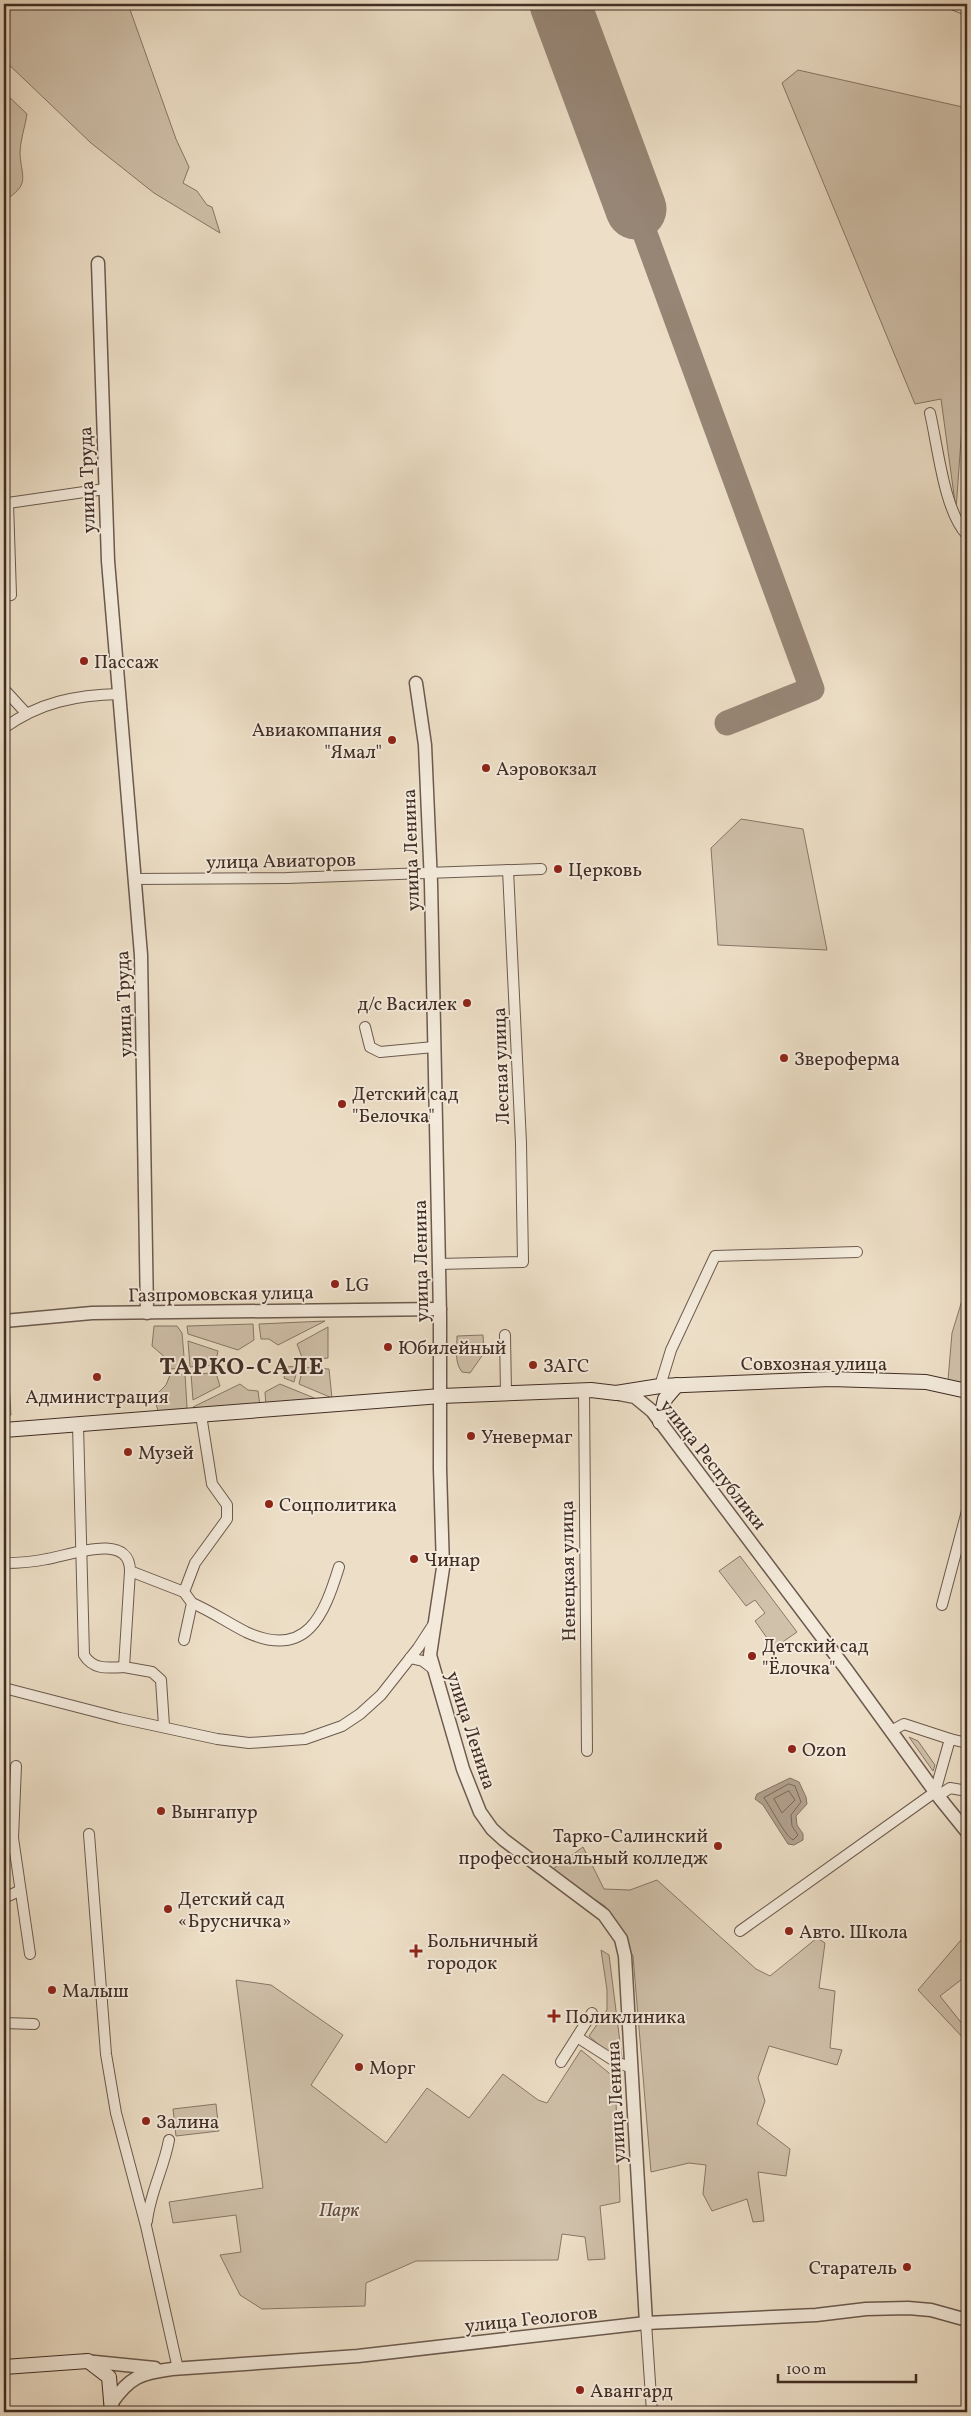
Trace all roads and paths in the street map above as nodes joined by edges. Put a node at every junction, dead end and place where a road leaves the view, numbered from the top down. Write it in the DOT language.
graph roads {
  1 [pos="952,4"];
  2 [pos="967,10"];
  3 [pos="98,263"];
  4 [pos="930,413"];
  5 [pos="105,489"];
  6 [pos="967,535"];
  7 [pos="4,596"];
  8 [pos="416,683"];
  9 [pos="4,689"];
  10 [pos="120,694"];
  11 [pos="25,712"];
  12 [pos="4,728"];
  13 [pos="541,869"];
  14 [pos="508,870"];
  15 [pos="430,874"];
  16 [pos="134,880"];
  17 [pos="365,1027"];
  18 [pos="434,1047"];
  19 [pos="857,1252"];
  20 [pos="439,1264"];
  21 [pos="440,1309"];
  22 [pos="147,1313"];
  23 [pos="4,1321"];
  24 [pos="505,1335"];
  25 [pos="677,1384"];
  26 [pos="660,1386"];
  27 [pos="584,1390"];
  28 [pos="967,1391"];
  29 [pos="506,1393"];
  30 [pos="616,1394"];
  31 [pos="441,1396"];
  32 [pos="201,1415"];
  33 [pos="660,1422"];
  34 [pos="78,1425"];
  35 [pos="4,1430"];
  36 [pos="967,1511"];
  37 [pos="82,1553"];
  38 [pos="4,1563"];
  39 [pos="339,1567"];
  40 [pos="130,1570"];
  41 [pos="184,1592"];
  42 [pos="192,1603"];
  43 [pos="942,1605"];
  44 [pos="434,1623"];
  45 [pos="184,1640"];
  46 [pos="410,1658"];
  47 [pos="124,1667"];
  48 [pos="432,1668"];
  49 [pos="4,1688"];
  50 [pos="164,1726"];
  51 [pos="891,1731"];
  52 [pos="950,1739"];
  53 [pos="967,1743"];
  54 [pos="587,1751"];
  55 [pos="16,1766"];
  56 [pos="967,1791"];
  57 [pos="936,1794"];
  58 [pos="967,1832"];
  59 [pos="89,1834"];
  60 [pos="19,1891"];
  61 [pos="4,1898"];
  62 [pos="740,1931"];
  63 [pos="30,1954"];
  64 [pos="592,2014"];
  65 [pos="4,2023"];
  66 [pos="34,2024"];
  67 [pos="577,2037"];
  68 [pos="561,2062"];
  69 [pos="632,2068"];
  70 [pos="169,2140"];
  71 [pos="146,2226"];
  72 [pos="967,2320"];
  73 [pos="646,2323"];
  74 [pos="84,2360"];
  75 [pos="4,2367"];
  76 [pos="175,2369"];
  77 [pos="111,2408"];
  78 [pos="652,2412"];
  1 -- 2 [label="street"];
  3 -- 5 [label="street, улица Труда"];
  4 -- 6 [label="street"];
  5 -- 7 [label="street"];
  5 -- 10 [label="street, улица Труда"];
  8 -- 15 [label="street, улица Ленина"];
  9 -- 11 [label="street"];
  10 -- 11 [label="street"];
  10 -- 16 [label="street, улица Труда"];
  11 -- 12 [label="street"];
  13 -- 14 [label="street, улица Авиаторов"];
  14 -- 15 [label="street, улица Авиаторов"];
  14 -- 20 [label="street, Лесная улица"];
  15 -- 16 [label="street, улица Авиаторов"];
  15 -- 18 [label="street, улица Ленина"];
  16 -- 22 [label="street, улица Труда"];
  17 -- 18 [label="street"];
  18 -- 20 [label="street, улица Ленина"];
  19 -- 26 [label="street"];
  20 -- 21 [label="street, улица Ленина"];
  21 -- 22 [label="street, Газпромовская улица"];
  21 -- 31 [label="street, улица Ленина"];
  22 -- 23 [label="street, Газпромовская улица"];
  24 -- 29 [label="street"];
  25 -- 26 [label="main road, Совхозная улица"];
  25 -- 28 [label="main road, Совхозная улица"];
  25 -- 33 [label="main road"];
  26 -- 30 [label="main road, Совхозная улица"];
  27 -- 29 [label="main road, улица Республики"];
  27 -- 30 [label="main road, улица Республики"];
  27 -- 54 [label="street, Ненецкая улица"];
  29 -- 31 [label="main road, улица Республики"];
  30 -- 33 [label="street, улица Республики"];
  31 -- 32 [label="main road, улица Республики"];
  31 -- 44 [label="street, улица Ленина"];
  32 -- 34 [label="main road, улица Республики"];
  32 -- 41 [label="street"];
  33 -- 51 [label="street, улица Республики"];
  34 -- 35 [label="main road, улица Республики"];
  34 -- 37 [label="street"];
  36 -- 43 [label="street"];
  37 -- 38 [label="street"];
  37 -- 40 [label="street"];
  37 -- 47 [label="street"];
  39 -- 42 [label="street"];
  40 -- 41 [label="street"];
  40 -- 47 [label="street"];
  41 -- 42 [label="street"];
  42 -- 45 [label="street"];
  44 -- 46 [label="street, улица Ленина"];
  44 -- 48 [label="street, улица Ленина"];
  46 -- 48 [label="street"];
  46 -- 50 [label="street, улица Ленина"];
  47 -- 50 [label="street"];
  48 -- 69 [label="street, улица Ленина"];
  49 -- 50 [label="street, улица Ленина"];
  51 -- 52 [label="street"];
  51 -- 57 [label="street, улица Республики"];
  52 -- 53 [label="street"];
  52 -- 57 [label="street"];
  55 -- 60 [label="street"];
  56 -- 57 [label="street"];
  57 -- 58 [label="street, улица Республики"];
  57 -- 62 [label="street"];
  59 -- 71 [label="street"];
  60 -- 61 [label="street"];
  60 -- 63 [label="street"];
  64 -- 67 [label="street"];
  65 -- 66 [label="street"];
  67 -- 68 [label="street"];
  67 -- 69 [label="street"];
  69 -- 73 [label="street, улица Ленина"];
  70 -- 71 [label="street"];
  71 -- 76 [label="street"];
  72 -- 73 [label="street, улица Геологов"];
  73 -- 76 [label="street, улица Геологов"];
  73 -- 78 [label="street, улица Ленина"];
  74 -- 75 [label="main road"];
  74 -- 76 [label="street"];
  74 -- 77 [label="main road"];
  76 -- 77 [label="street, улица Геологов"];
}
